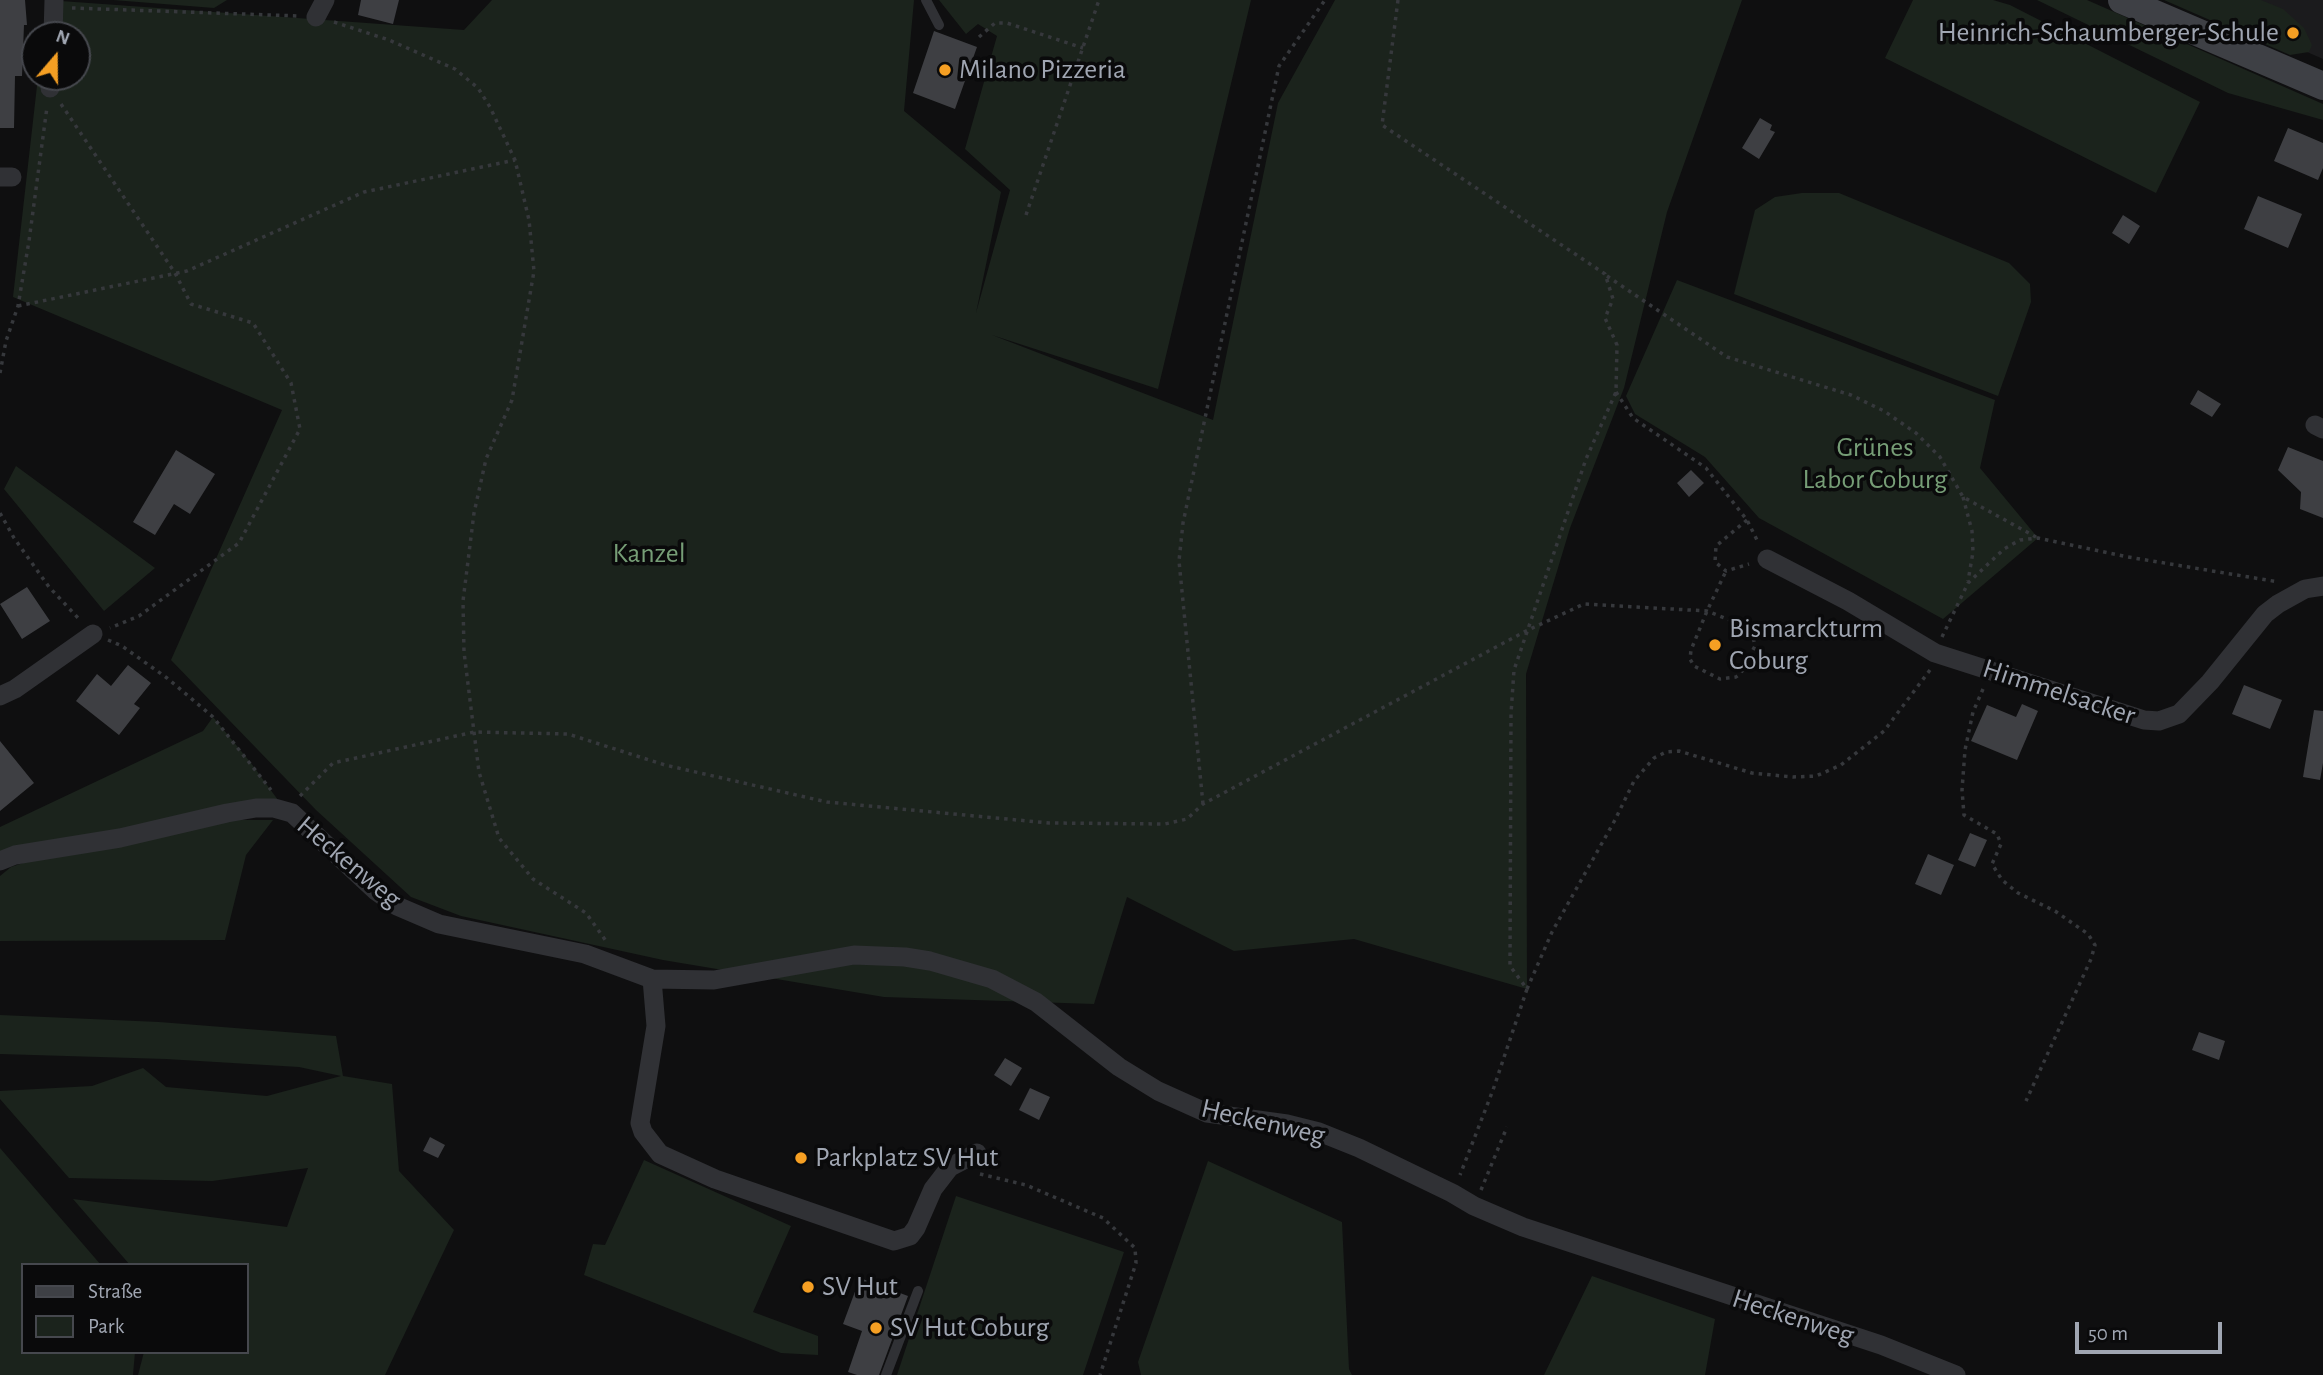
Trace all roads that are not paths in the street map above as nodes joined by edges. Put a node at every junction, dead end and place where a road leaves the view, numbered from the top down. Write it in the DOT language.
graph roads {
  1 [pos="926,0"];
  2 [pos="2122,0"];
  3 [pos="939,25"];
  4 [pos="2323,86"];
  5 [pos="1767,559"];
  6 [pos="2314,588"];
  7 [pos="93,634"];
  8 [pos="0,696"];
  9 [pos="0,860"];
  10 [pos="652,979"];
  11 [pos="977,1153"];
  12 [pos="918,1291"];
  13 [pos="886,1375"];
  14 [pos="1956,1375"];
  1 -- 3 [label="lane"];
  2 -- 4 [label="street"];
  5 -- 6 [label="street, Himmelsacker"];
  7 -- 8 [label="street"];
  9 -- 10 [label="street, Heckenweg"];
  10 -- 11 [label="street"];
  10 -- 14 [label="street, Heckenweg"];
  12 -- 13 [label="lane"];
}
